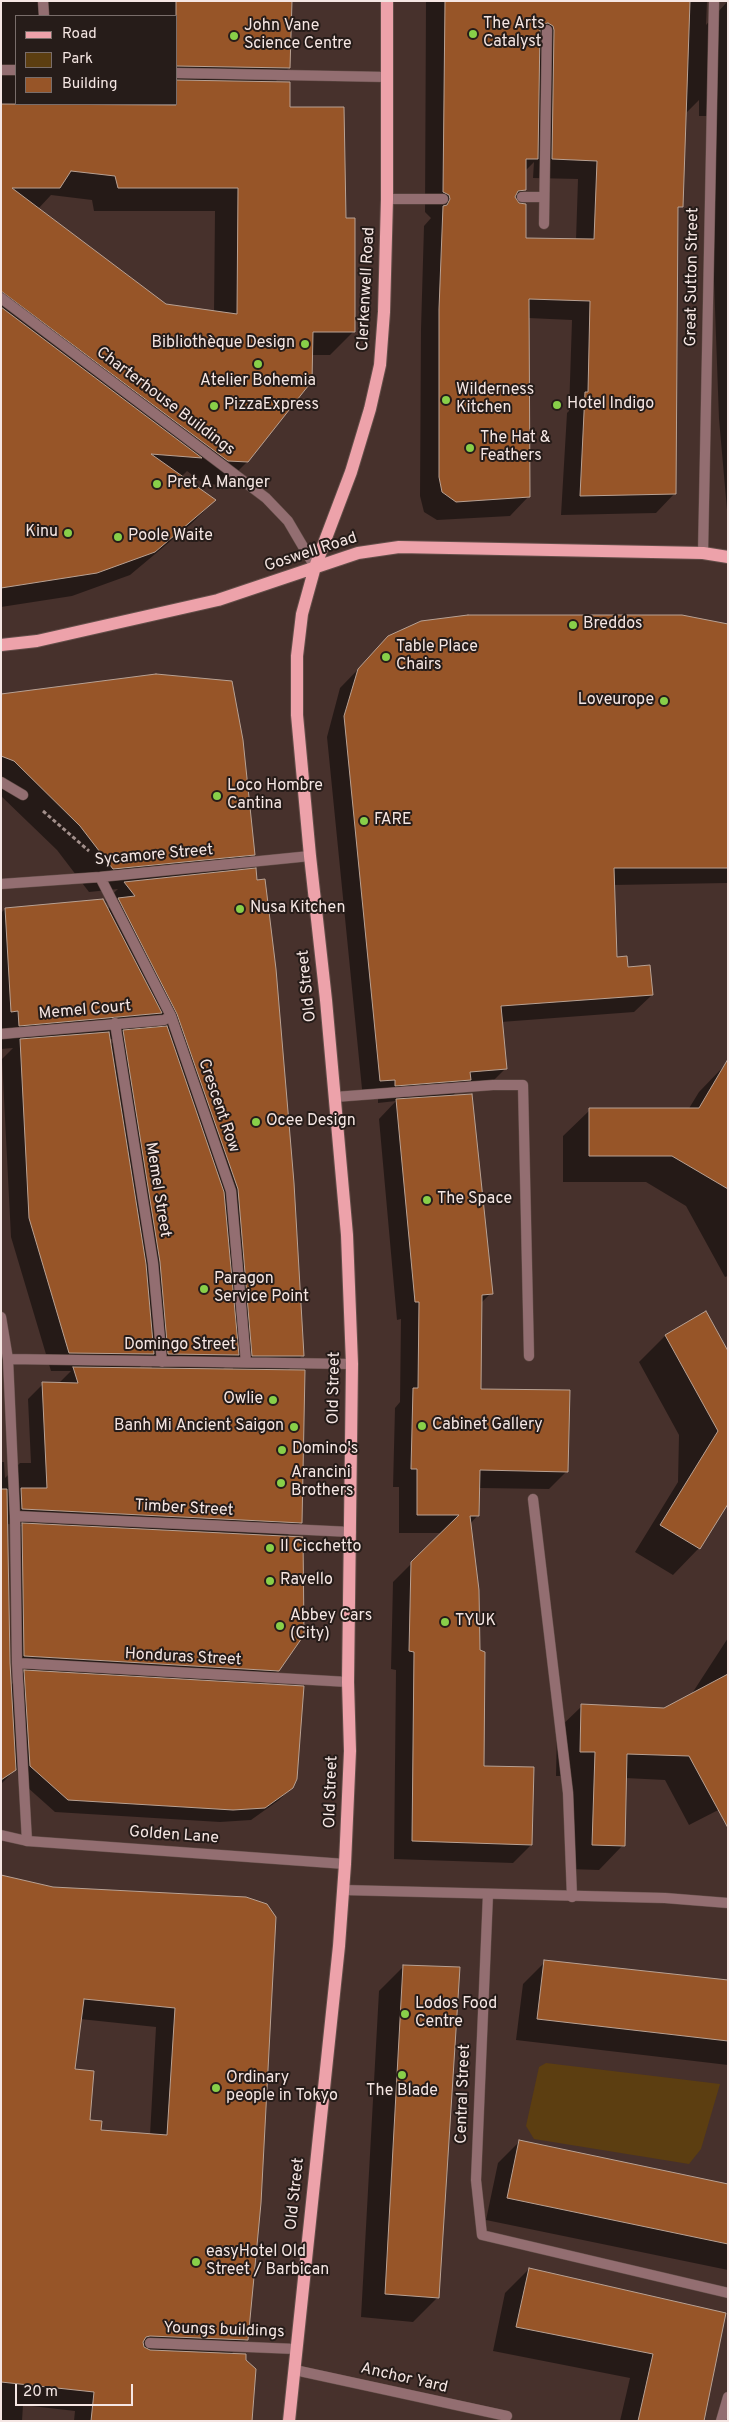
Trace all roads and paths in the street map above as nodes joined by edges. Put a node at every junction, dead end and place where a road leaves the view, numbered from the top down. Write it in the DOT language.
graph roads {
  1 [pos="43,1"];
  2 [pos="387,1"];
  3 [pos="714,1"];
  4 [pos="44,15"];
  5 [pos="547,30"];
  6 [pos="1,70"];
  7 [pos="15,70"];
  8 [pos="178,73"];
  9 [pos="387,77"];
  10 [pos="522,197"];
  11 [pos="544,197"];
  12 [pos="388,199"];
  13 [pos="443,199"];
  14 [pos="544,224"];
  15 [pos="1,298"];
  16 [pos="703,553"];
  17 [pos="728,558"];
  18 [pos="315,567"];
  19 [pos="1,645"];
  20 [pos="1,782"];
  21 [pos="23,795"];
  22 [pos="91,853"];
  23 [pos="310,856"];
  24 [pos="100,877"];
  25 [pos="1,884"];
  26 [pos="171,1016"];
  27 [pos="115,1023"];
  28 [pos="1,1034"];
  29 [pos="335,1097"];
  30 [pos="1,1317"];
  31 [pos="529,1356"];
  32 [pos="8,1359"];
  33 [pos="162,1362"];
  34 [pos="246,1362"];
  35 [pos="352,1364"];
  36 [pos="533,1499"];
  37 [pos="15,1516"];
  38 [pos="352,1532"];
  39 [pos="17,1663"];
  40 [pos="348,1682"];
  41 [pos="1,1835"];
  42 [pos="27,1842"];
  43 [pos="345,1864"];
  44 [pos="343,1890"];
  45 [pos="488,1894"];
  46 [pos="572,1897"];
  47 [pos="728,1903"];
  48 [pos="728,2293"];
  49 [pos="150,2343"];
  50 [pos="296,2349"];
  51 [pos="295,2370"];
  52 [pos="728,2397"];
  53 [pos="507,2416"];
  54 [pos="289,2421"];
  55 [pos="721,2421"];
  1 -- 4 [label="street"];
  2 -- 9 [label="main road, Clerkenwell Road"];
  3 -- 16 [label="street, Great Sutton Street"];
  5 -- 11 [label="street"];
  6 -- 7 [label="street"];
  8 -- 9 [label="street"];
  9 -- 12 [label="main road, Clerkenwell Road"];
  10 -- 11 [label="street"];
  11 -- 14 [label="street"];
  12 -- 13 [label="street"];
  12 -- 18 [label="main road, Clerkenwell Road"];
  15 -- 18 [label="street, Charterhouse Buildings"];
  16 -- 17 [label="main road, Goswell Road"];
  16 -- 18 [label="main road, Goswell Road"];
  18 -- 19 [label="main road, Goswell Road"];
  18 -- 23 [label="main road, Old Street"];
  20 -- 21 [label="street"];
  21 -- 22 [label="path"];
  23 -- 24 [label="street, Sycamore Street"];
  23 -- 29 [label="main road, Old Street"];
  24 -- 25 [label="street, Sycamore Street"];
  24 -- 26 [label="street, Crescent Row"];
  26 -- 27 [label="street, Memel Court"];
  26 -- 34 [label="street, Crescent Row"];
  27 -- 28 [label="street, Memel Court"];
  27 -- 33 [label="street, Memel Street"];
  29 -- 31 [label="street"];
  29 -- 35 [label="main road, Old Street"];
  30 -- 32 [label="street"];
  32 -- 33 [label="street, Domingo Street"];
  32 -- 37 [label="street"];
  33 -- 34 [label="street, Domingo Street"];
  34 -- 35 [label="street, Domingo Street"];
  35 -- 38 [label="main road, Old Street"];
  36 -- 46 [label="street"];
  37 -- 38 [label="street, Timber Street"];
  37 -- 39 [label="street"];
  38 -- 40 [label="main road, Old Street"];
  39 -- 40 [label="street, Honduras Street"];
  39 -- 42 [label="street"];
  40 -- 43 [label="main road, Old Street"];
  41 -- 42 [label="street, Golden Lane"];
  42 -- 43 [label="street, Golden Lane"];
  43 -- 44 [label="main road, Old Street"];
  44 -- 45 [label="street"];
  44 -- 50 [label="main road, Old Street"];
  45 -- 46 [label="street"];
  45 -- 48 [label="street, Central Street"];
  46 -- 47 [label="street"];
  49 -- 50 [label="street, Youngs buildings"];
  50 -- 51 [label="main road, Old Street"];
  51 -- 53 [label="street, Anchor Yard"];
  51 -- 54 [label="main road, Old Street"];
  52 -- 55 [label="street"];
}
